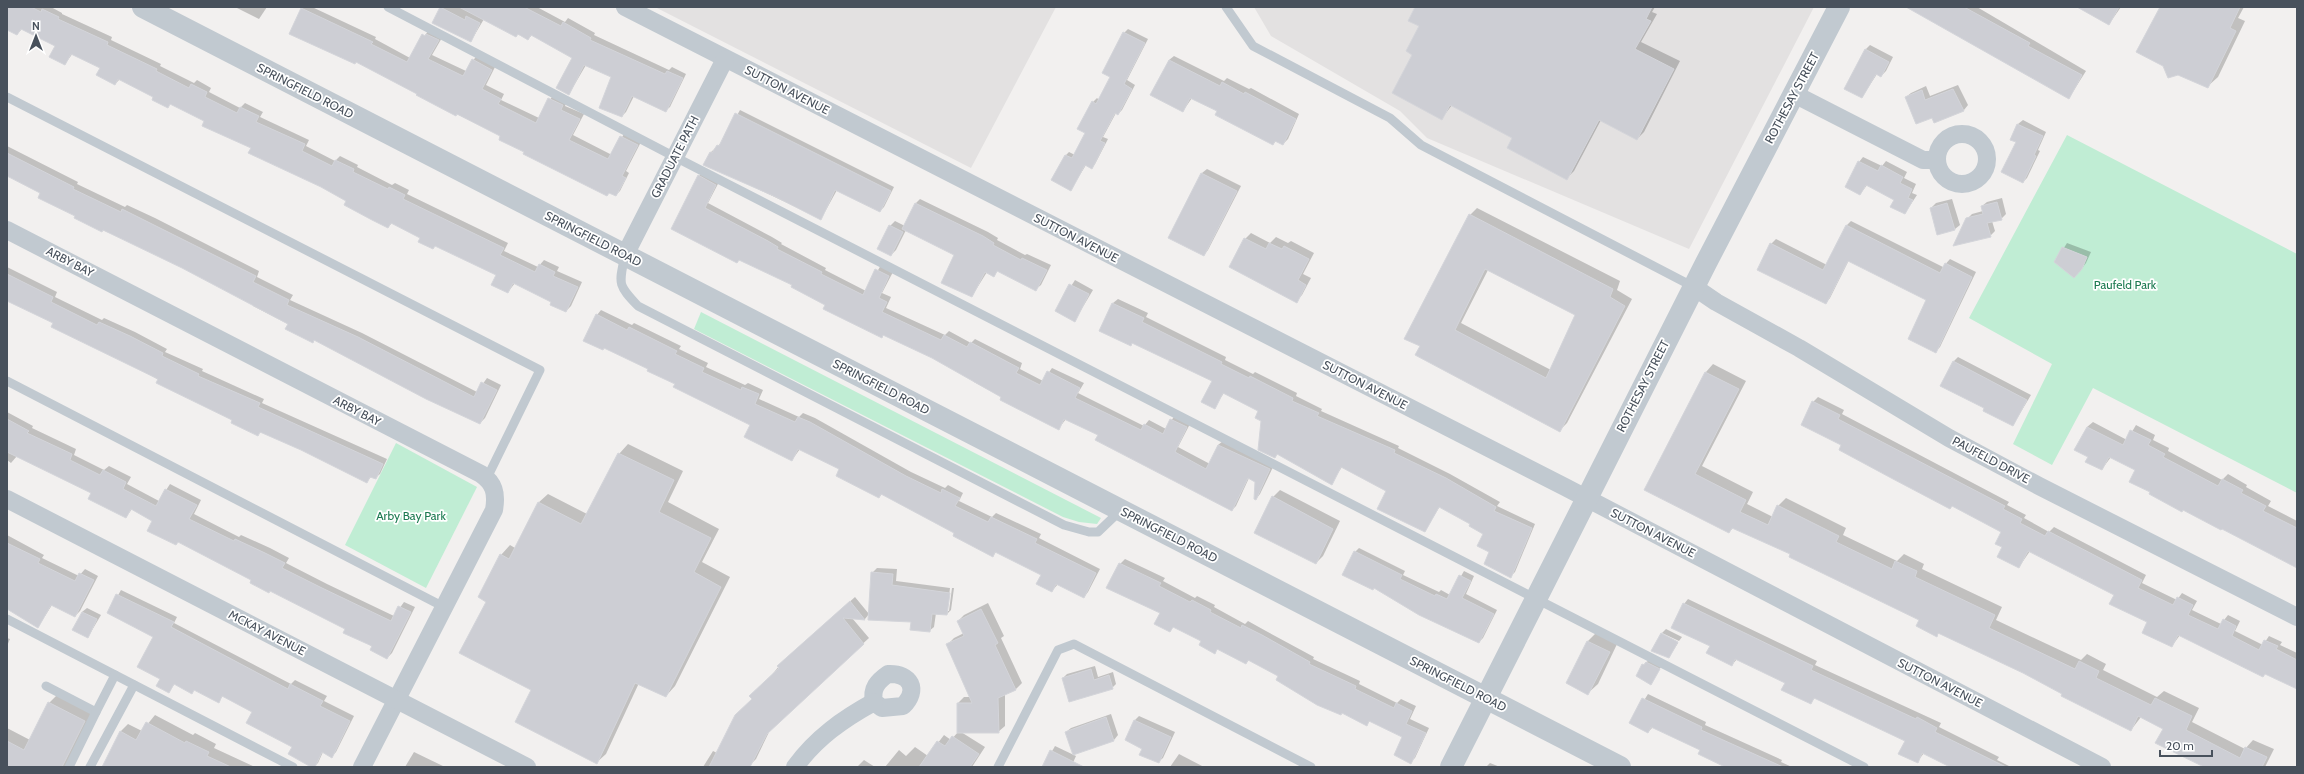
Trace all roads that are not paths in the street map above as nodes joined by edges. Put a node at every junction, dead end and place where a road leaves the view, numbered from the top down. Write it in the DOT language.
graph roads {
  1 [pos="143,7"];
  2 [pos="388,7"];
  3 [pos="625,7"];
  4 [pos="1226,7"];
  5 [pos="1839,7"];
  6 [pos="725,59"];
  7 [pos="1794,94"];
  8 [pos="7,97"];
  9 [pos="675,157"];
  10 [pos="1936,160"];
  11 [pos="7,230"];
  12 [pos="625,255"];
  13 [pos="1694,287"];
  14 [pos="7,381"];
  15 [pos="487,478"];
  16 [pos="7,499"];
  17 [pos="1585,499"];
  18 [pos="1121,510"];
  19 [pos="1536,600"];
  20 [pos="444,607"];
  21 [pos="2297,617"];
  22 [pos="7,619"];
  23 [pos="115,675"];
  24 [pos="134,685"];
  25 [pos="46,686"];
  26 [pos="1486,698"];
  27 [pos="396,700"];
  28 [pos="874,702"];
  29 [pos="96,712"];
  30 [pos="69,767"];
  31 [pos="90,767"];
  32 [pos="293,767"];
  33 [pos="362,767"];
  34 [pos="527,767"];
  35 [pos="795,767"];
  36 [pos="998,767"];
  37 [pos="1311,767"];
  38 [pos="1450,767"];
  39 [pos="1620,767"];
  40 [pos="1864,767"];
  41 [pos="2102,767"];
  1 -- 12 [label="street, SPRINGFIELD ROAD"];
  2 -- 9 [label="lane"];
  3 -- 6 [label="street, SUTTON AVENUE"];
  4 -- 13 [label="lane"];
  5 -- 7 [label="street, ROTHESAY STREET"];
  6 -- 9 [label="street, GRADUATE PATH"];
  6 -- 17 [label="street, SUTTON AVENUE"];
  7 -- 10 [label="street"];
  7 -- 13 [label="street, ROTHESAY STREET"];
  8 -- 15 [label="lane"];
  9 -- 12 [label="street, GRADUATE PATH"];
  9 -- 19 [label="lane"];
  11 -- 15 [label="street, ARBY BAY"];
  12 -- 18 [label="street, SPRINGFIELD ROAD"];
  12 -- 18 [label="lane"];
  13 -- 17 [label="street, ROTHESAY STREET"];
  13 -- 21 [label="street, PAUFELD DRIVE"];
  14 -- 20 [label="lane"];
  15 -- 20 [label="street"];
  16 -- 27 [label="street, MCKAY AVENUE"];
  17 -- 19 [label="street, ROTHESAY STREET"];
  17 -- 41 [label="street, SUTTON AVENUE"];
  18 -- 26 [label="street, SPRINGFIELD ROAD"];
  19 -- 26 [label="street, ROTHESAY STREET"];
  19 -- 40 [label="lane"];
  20 -- 27 [label="street"];
  22 -- 23 [label="lane"];
  23 -- 24 [label="lane"];
  23 -- 29 [label="lane"];
  24 -- 31 [label="lane"];
  24 -- 32 [label="lane"];
  25 -- 29 [label="lane"];
  26 -- 38 [label="street, ROTHESAY STREET"];
  26 -- 39 [label="street, SPRINGFIELD ROAD"];
  27 -- 33 [label="street"];
  27 -- 34 [label="street, MCKAY AVENUE"];
  28 -- 35 [label="street"];
  29 -- 30 [label="lane"];
  36 -- 37 [label="lane"];
}
